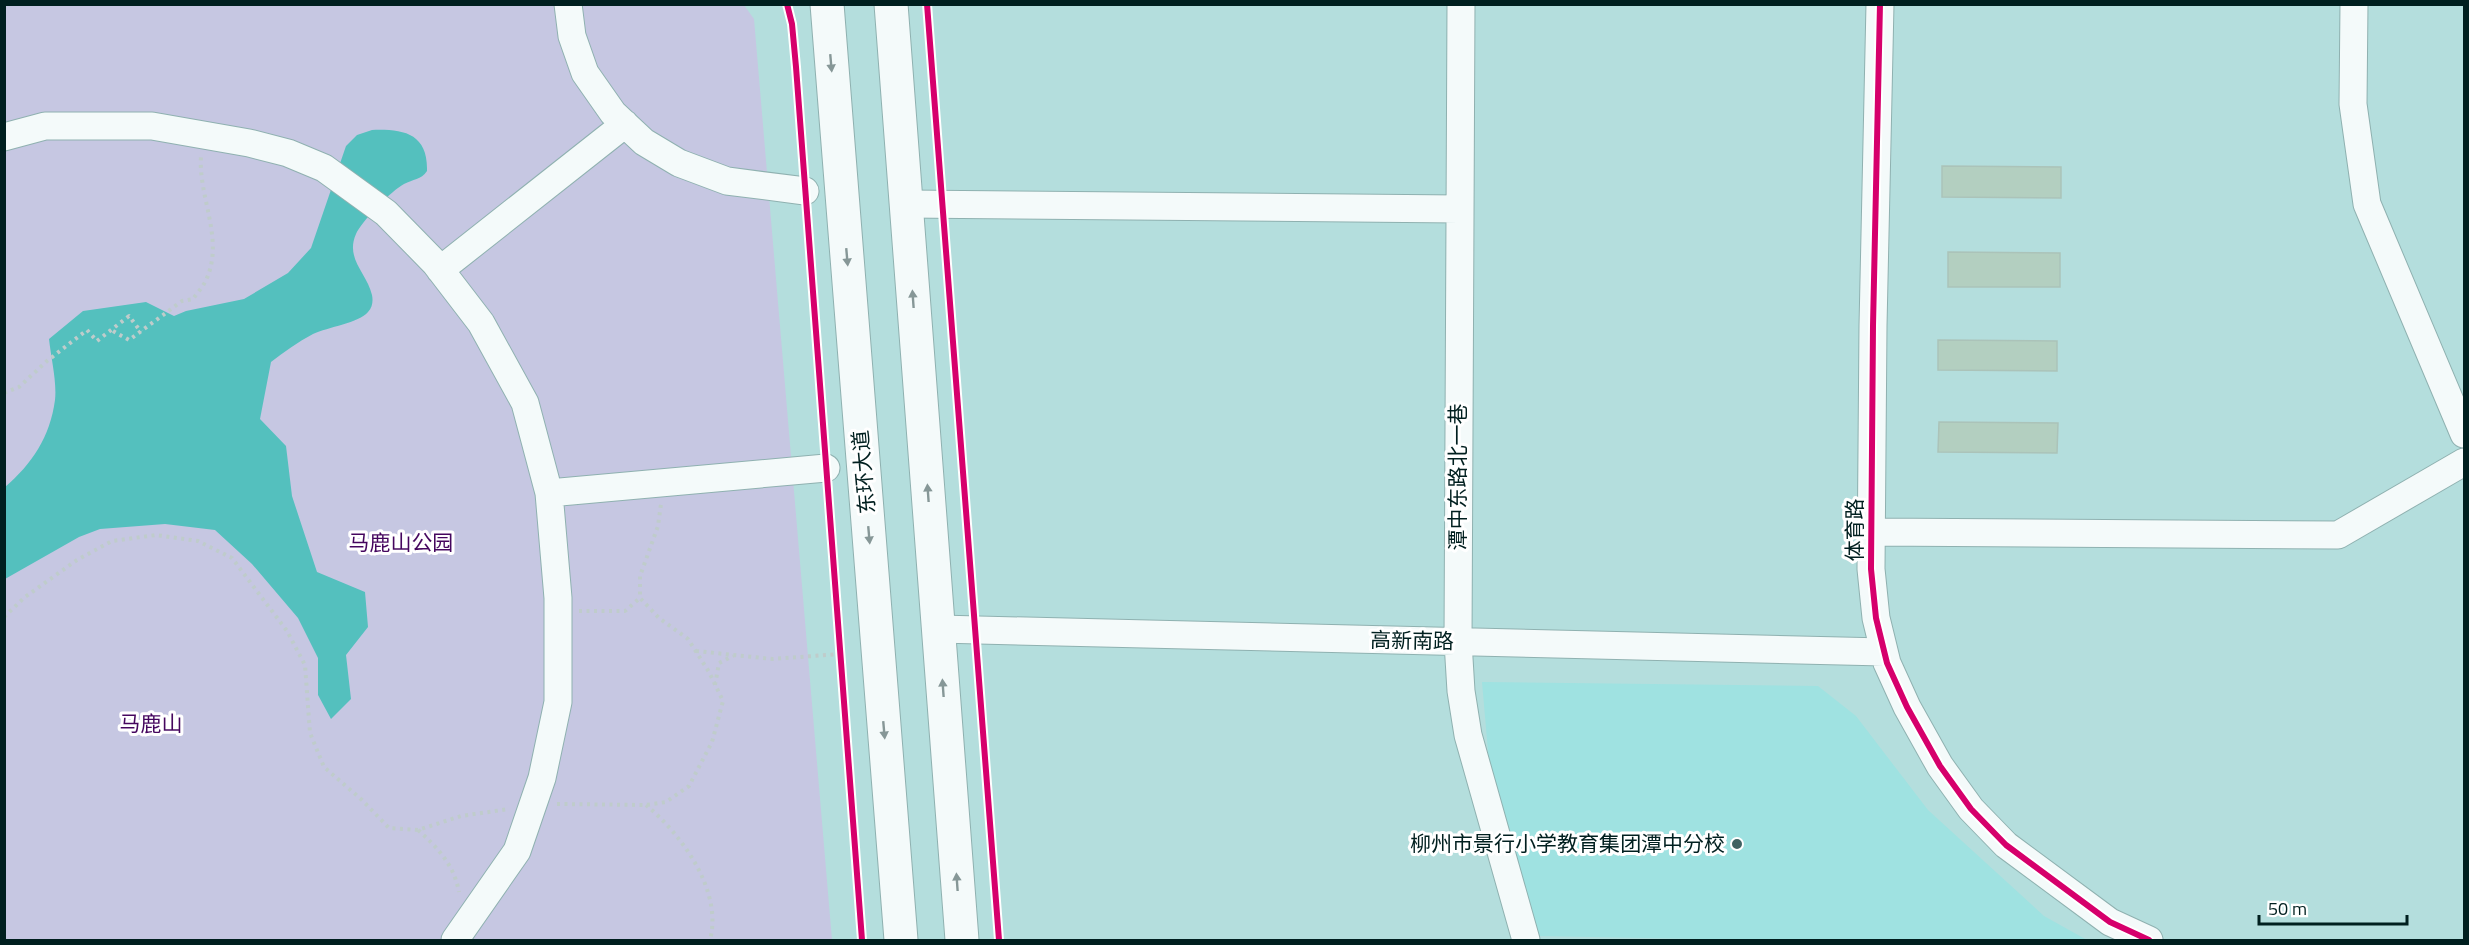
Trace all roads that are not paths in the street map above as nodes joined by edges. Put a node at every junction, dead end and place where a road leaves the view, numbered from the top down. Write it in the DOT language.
graph roads {
  1 [pos="568,4"];
  2 [pos="827,4"];
  3 [pos="1461,4"];
  4 [pos="1880,4"];
  5 [pos="2354,4"];
  6 [pos="893,14"];
  7 [pos="625,124"];
  8 [pos="4,137"];
  9 [pos="805,191"];
  10 [pos="906,204"];
  11 [pos="1460,209"];
  12 [pos="440,270"];
  13 [pos="2464,434"];
  14 [pos="2464,462"];
  15 [pos="826,468"];
  16 [pos="549,493"];
  17 [pos="1872,532"];
  18 [pos="939,629"];
  19 [pos="1458,642"];
  20 [pos="1884,652"];
  21 [pos="461,933"];
  22 [pos="901,940"];
  23 [pos="962,940"];
  24 [pos="1526,940"];
  25 [pos="2149,940"];
  1 -- 7 [label="street"];
  2 -- 22 [label="highway, 东环大道, one-way"];
  3 -- 11 [label="street, 潭中东路北一巷"];
  4 -- 17 [label="street, 体育路"];
  5 -- 13 [label="street"];
  6 -- 10 [label="highway"];
  7 -- 9 [label="street"];
  7 -- 12 [label="street"];
  8 -- 12 [label="street"];
  10 -- 11 [label="street"];
  18 -- 10 [label="highway, one-way"];
  11 -- 19 [label="street, 潭中东路北一巷"];
  12 -- 16 [label="street"];
  14 -- 17 [label="street"];
  15 -- 16 [label="street"];
  16 -- 21 [label="street"];
  17 -- 20 [label="street, 体育路"];
  18 -- 19 [label="street, 高新南路"];
  23 -- 18 [label="highway, one-way"];
  19 -- 20 [label="street, 高新南路"];
  19 -- 24 [label="street, 潭中东路北一巷"];
  20 -- 25 [label="street, 体育路"];
}
